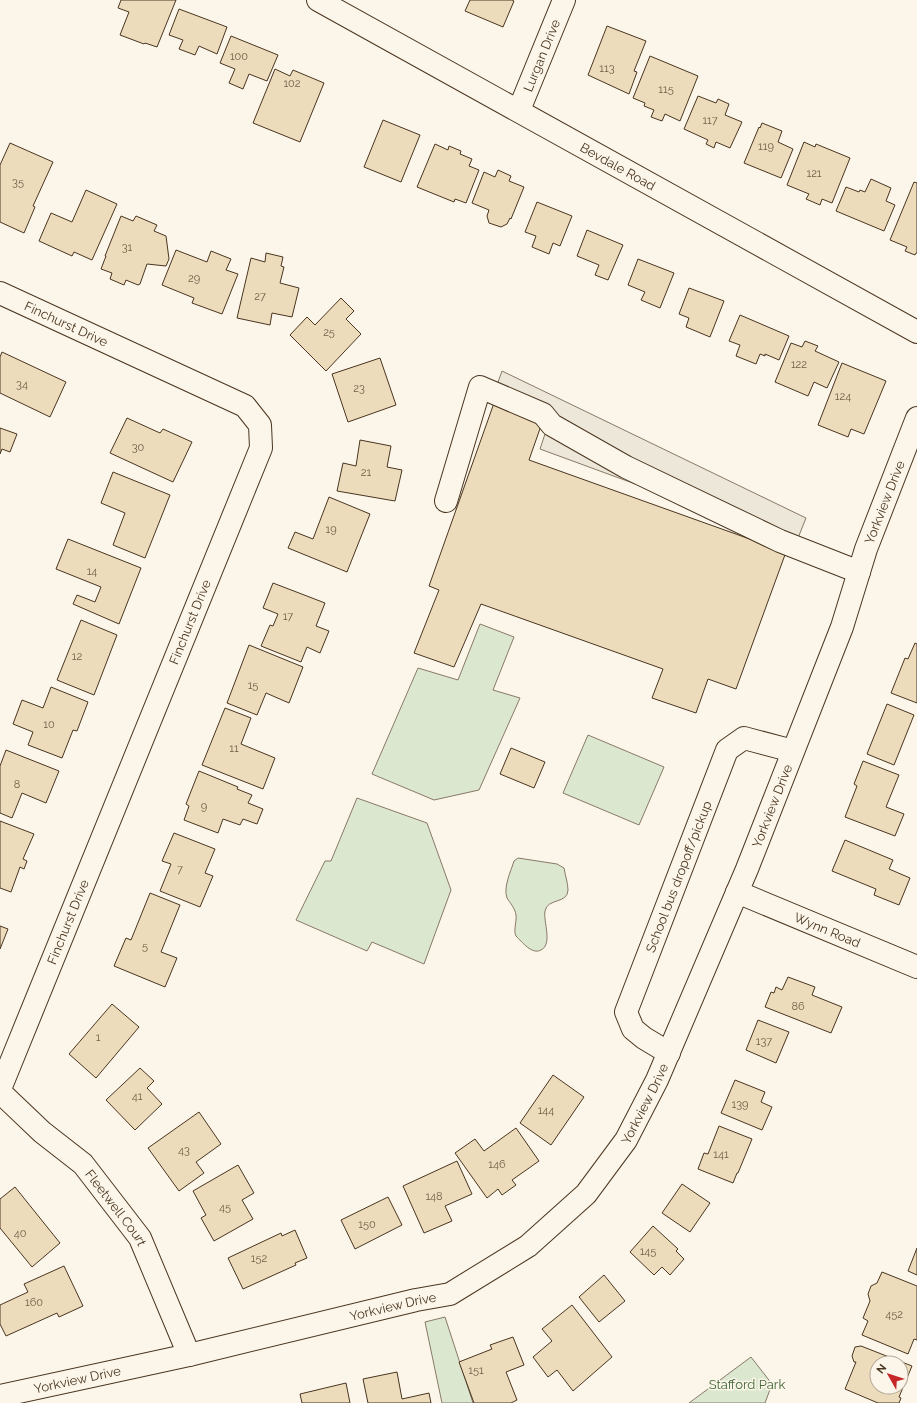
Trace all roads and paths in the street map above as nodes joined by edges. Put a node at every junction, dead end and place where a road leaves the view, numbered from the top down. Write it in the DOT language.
graph roads {
  1 [pos="318,0"];
  2 [pos="564,0"];
  3 [pos="519,110"];
  4 [pos="0,293"];
  5 [pos="917,332"];
  6 [pos="917,418"];
  7 [pos="446,501"];
  8 [pos="859,572"];
  9 [pos="793,751"];
  10 [pos="737,892"];
  11 [pos="917,967"];
  12 [pos="669,1053"];
  13 [pos="0,1089"];
  14 [pos="0,1092"];
  15 [pos="189,1355"];
  16 [pos="0,1396"];
  1 -- 3 [label="street, Bevdale Road"];
  2 -- 3 [label="street, Lurgan Drive"];
  3 -- 5 [label="street, Bevdale Road"];
  4 -- 13 [label="street, Finchurst Drive"];
  6 -- 8 [label="street, Yorkview Drive"];
  7 -- 8 [label="street"];
  8 -- 9 [label="street, Yorkview Drive"];
  9 -- 10 [label="street, Yorkview Drive"];
  9 -- 12 [label="street, School bus dropoff/pickup"];
  10 -- 11 [label="street, Wynn Road"];
  10 -- 12 [label="street, Yorkview Drive"];
  12 -- 15 [label="street, Yorkview Drive"];
  14 -- 15 [label="street, Fleetwell Court"];
  15 -- 16 [label="street, Yorkview Drive"];
}
